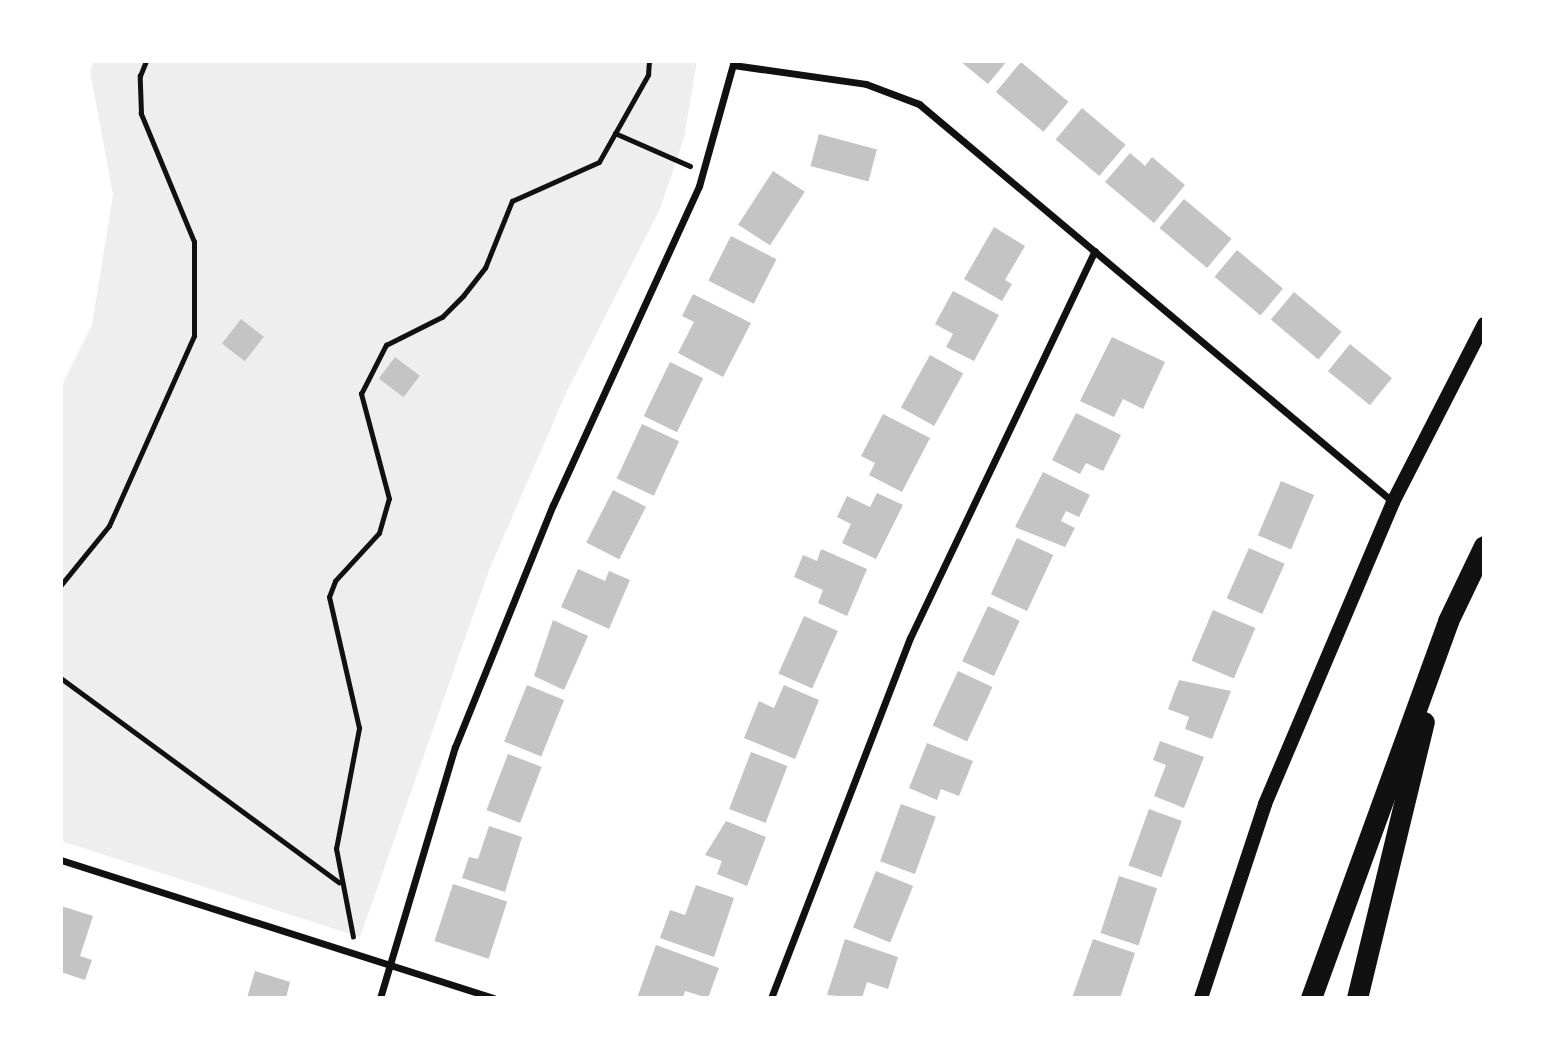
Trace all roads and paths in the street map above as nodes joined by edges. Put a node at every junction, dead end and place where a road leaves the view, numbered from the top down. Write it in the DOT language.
graph roads {
  1 [pos="146,61"];
  2 [pos="649,61"];
  3 [pos="734,63"];
  4 [pos="615,132"];
  5 [pos="704,171"];
  6 [pos="1095,251"];
  7 [pos="1484,324"];
  8 [pos="1393,502"];
  9 [pos="1484,546"];
  10 [pos="61,585"];
  11 [pos="1448,621"];
  12 [pos="61,678"];
  13 [pos="61,860"];
  14 [pos="340,883"];
  15 [pos="358,954"];
  16 [pos="390,965"];
  17 [pos="380,998"];
  18 [pos="494,998"];
  19 [pos="771,998"];
  20 [pos="1201,998"];
  21 [pos="1311,998"];
  22 [pos="1357,998"];
  1 -- 10 [label="path"];
  2 -- 4 [label="path"];
  3 -- 5 [label="street"];
  3 -- 6 [label="street"];
  4 -- 5 [label="path"];
  4 -- 14 [label="path"];
  5 -- 16 [label="street"];
  6 -- 8 [label="street"];
  6 -- 19 [label="street"];
  7 -- 8 [label="main road"];
  8 -- 20 [label="main road"];
  9 -- 11 [label="highway"];
  11 -- 21 [label="highway"];
  11 -- 22 [label="highway"];
  12 -- 14 [label="path"];
  13 -- 15 [label="street"];
  14 -- 15 [label="path"];
  15 -- 16 [label="street"];
  16 -- 17 [label="street"];
  16 -- 18 [label="street"];
}
